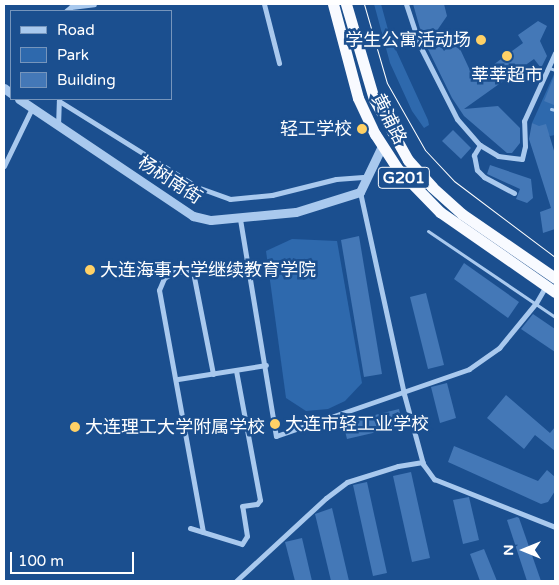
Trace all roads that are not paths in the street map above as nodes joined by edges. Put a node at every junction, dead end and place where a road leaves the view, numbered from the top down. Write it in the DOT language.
graph roads {
  1 [pos="94,4"];
  2 [pos="264,4"];
  3 [pos="333,4"];
  4 [pos="346,4"];
  5 [pos="406,4"];
  6 [pos="67,10"];
  7 [pos="555,53"];
  8 [pos="278,63"];
  9 [pos="549,68"];
  10 [pos="555,70"];
  11 [pos="20,100"];
  12 [pos="59,100"];
  13 [pos="32,108"];
  14 [pos="551,109"];
  15 [pos="555,110"];
  16 [pos="58,127"];
  17 [pos="480,145"];
  18 [pos="382,146"];
  19 [pos="4,166"];
  20 [pos="363,177"];
  21 [pos="360,192"];
  22 [pos="514,193"];
  23 [pos="240,219"];
  24 [pos="428,231"];
  25 [pos="552,285"];
  26 [pos="536,303"];
  27 [pos="555,317"];
  28 [pos="266,366"];
  29 [pos="236,370"];
  30 [pos="213,374"];
  31 [pos="178,379"];
  32 [pos="404,394"];
  33 [pos="423,462"];
  34 [pos="555,526"];
  35 [pos="190,528"];
  36 [pos="203,532"];
  37 [pos="236,581"];
  1 -- 6 [label="street"];
  2 -- 8 [label="street"];
  3 -- 18 [label="highway, 黄浦路 / G201"];
  4 -- 25 [label="highway, 黄浦路 / G201"];
  5 -- 17 [label="street"];
  7 -- 9 [label="street"];
  9 -- 10 [label="lane"];
  9 -- 17 [label="street"];
  11 -- 13 [label="street, 杨树南街"];
  12 -- 16 [label="street"];
  12 -- 20 [label="street"];
  13 -- 16 [label="street, 杨树南街"];
  13 -- 19 [label="street"];
  14 -- 15 [label="lane"];
  16 -- 23 [label="street, 杨树南街"];
  17 -- 22 [label="street"];
  18 -- 21 [label="street"];
  18 -- 25 [label="highway, 黄浦路 / G201"];
  21 -- 23 [label="street, 杨树南街"];
  21 -- 32 [label="street"];
  23 -- 28 [label="street"];
  24 -- 26 [label="lane"];
  25 -- 26 [label="street"];
  26 -- 27 [label="lane"];
  26 -- 32 [label="street"];
  28 -- 29 [label="street"];
  28 -- 32 [label="street"];
  29 -- 30 [label="street"];
  29 -- 36 [label="street"];
  30 -- 31 [label="street"];
  30 -- 31 [label="street"];
  31 -- 36 [label="street"];
  32 -- 33 [label="street"];
  33 -- 34 [label="street"];
  33 -- 37 [label="street"];
  35 -- 36 [label="street"];
}
